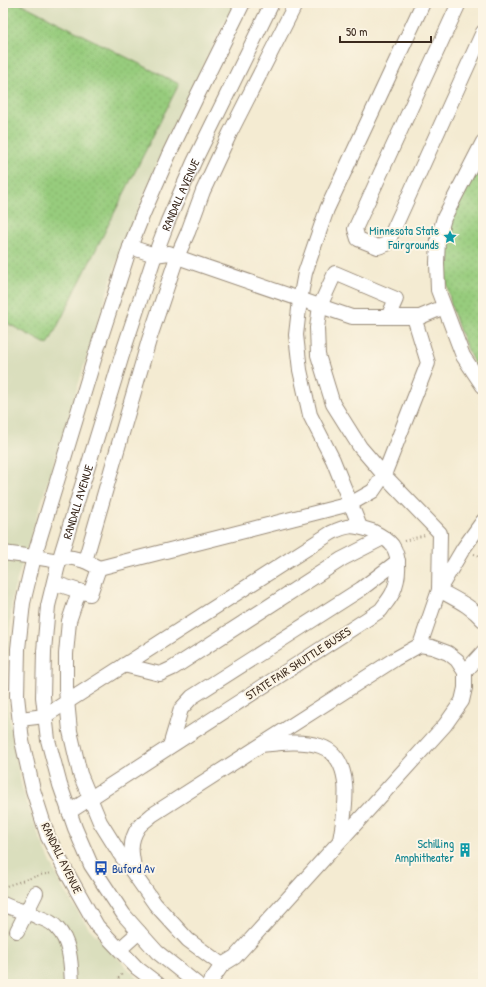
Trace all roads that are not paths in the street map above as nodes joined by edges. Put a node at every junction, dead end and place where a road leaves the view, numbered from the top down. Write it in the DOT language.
graph roads {
  1 [pos="243,3"];
  2 [pos="272,3"];
  3 [pos="296,3"];
  4 [pos="424,3"];
  5 [pos="459,3"];
  6 [pos="483,32"];
  7 [pos="483,142"];
  8 [pos="130,247"];
  9 [pos="155,255"];
  10 [pos="177,257"];
  11 [pos="300,300"];
  12 [pos="320,306"];
  13 [pos="444,307"];
  14 [pos="388,317"];
  15 [pos="414,317"];
  16 [pos="483,386"];
  17 [pos="384,475"];
  18 [pos="350,504"];
  19 [pos="483,521"];
  20 [pos="360,527"];
  21 [pos="384,538"];
  22 [pos="3,553"];
  23 [pos="34,557"];
  24 [pos="60,559"];
  25 [pos="84,561"];
  26 [pos="398,561"];
  27 [pos="99,568"];
  28 [pos="54,583"];
  29 [pos="439,590"];
  30 [pos="79,591"];
  31 [pos="483,620"];
  32 [pos="420,645"];
  33 [pos="483,652"];
  34 [pos="124,665"];
  35 [pos="465,672"];
  36 [pos="67,702"];
  37 [pos="45,716"];
  38 [pos="20,719"];
  39 [pos="260,745"];
  40 [pos="170,746"];
  41 [pos="90,798"];
  42 [pos="69,812"];
  43 [pos="340,840"];
  44 [pos="137,879"];
  45 [pos="36,893"];
  46 [pos="3,904"];
  47 [pos="26,913"];
  48 [pos="17,930"];
  49 [pos="139,932"];
  50 [pos="120,950"];
  51 [pos="222,965"];
  52 [pos="72,984"];
  53 [pos="158,984"];
  54 [pos="197,984"];
  55 [pos="208,984"];
  1 -- 8 [label="street, RANDALL AVENUE"];
  2 -- 9 [label="street, RANDALL AVENUE"];
  3 -- 10 [label="street"];
  4 -- 11 [label="street"];
  5 -- 6 [label="street"];
  7 -- 13 [label="street"];
  8 -- 9 [label="street"];
  8 -- 23 [label="street, RANDALL AVENUE"];
  9 -- 10 [label="street"];
  9 -- 24 [label="street, RANDALL AVENUE"];
  10 -- 11 [label="street"];
  10 -- 25 [label="street"];
  11 -- 12 [label="street"];
  11 -- 18 [label="street"];
  12 -- 14 [label="street"];
  12 -- 14 [label="street"];
  12 -- 17 [label="street"];
  13 -- 15 [label="street"];
  13 -- 16 [label="street"];
  14 -- 15 [label="street"];
  15 -- 17 [label="street"];
  17 -- 18 [label="street"];
  17 -- 29 [label="street"];
  18 -- 20 [label="street"];
  18 -- 27 [label="street"];
  19 -- 29 [label="street"];
  20 -- 21 [label="street, STATE FAIR SHUTTLE BUSES"];
  20 -- 34 [label="street, STATE FAIR SHUTTLE BUSES"];
  21 -- 26 [label="street, STATE FAIR SHUTTLE BUSES"];
  21 -- 34 [label="street"];
  22 -- 23 [label="street"];
  23 -- 24 [label="street"];
  23 -- 38 [label="street, RANDALL AVENUE"];
  24 -- 25 [label="street"];
  24 -- 28 [label="street, RANDALL AVENUE"];
  25 -- 27 [label="street"];
  26 -- 40 [label="street"];
  26 -- 40 [label="street, STATE FAIR SHUTTLE BUSES"];
  27 -- 30 [label="street"];
  28 -- 30 [label="street"];
  28 -- 37 [label="street, RANDALL AVENUE"];
  29 -- 31 [label="street"];
  29 -- 32 [label="street"];
  30 -- 36 [label="street"];
  32 -- 35 [label="street"];
  32 -- 39 [label="street"];
  33 -- 35 [label="street"];
  34 -- 36 [label="street, STATE FAIR SHUTTLE BUSES"];
  35 -- 43 [label="street"];
  36 -- 37 [label="street, STATE FAIR SHUTTLE BUSES"];
  36 -- 41 [label="street"];
  37 -- 38 [label="street"];
  37 -- 42 [label="street, RANDALL AVENUE"];
  38 -- 50 [label="street, RANDALL AVENUE"];
  39 -- 43 [label="street"];
  39 -- 44 [label="street"];
  40 -- 41 [label="street, STATE FAIR SHUTTLE BUSES"];
  41 -- 42 [label="street, STATE FAIR SHUTTLE BUSES"];
  41 -- 44 [label="street"];
  42 -- 49 [label="street, RANDALL AVENUE"];
  43 -- 51 [label="street"];
  44 -- 51 [label="street"];
  45 -- 47 [label="street"];
  46 -- 47 [label="street"];
  47 -- 48 [label="street"];
  47 -- 52 [label="street"];
  49 -- 50 [label="street"];
  49 -- 54 [label="street, RANDALL AVENUE"];
  50 -- 53 [label="street, RANDALL AVENUE"];
  51 -- 55 [label="street"];
}
